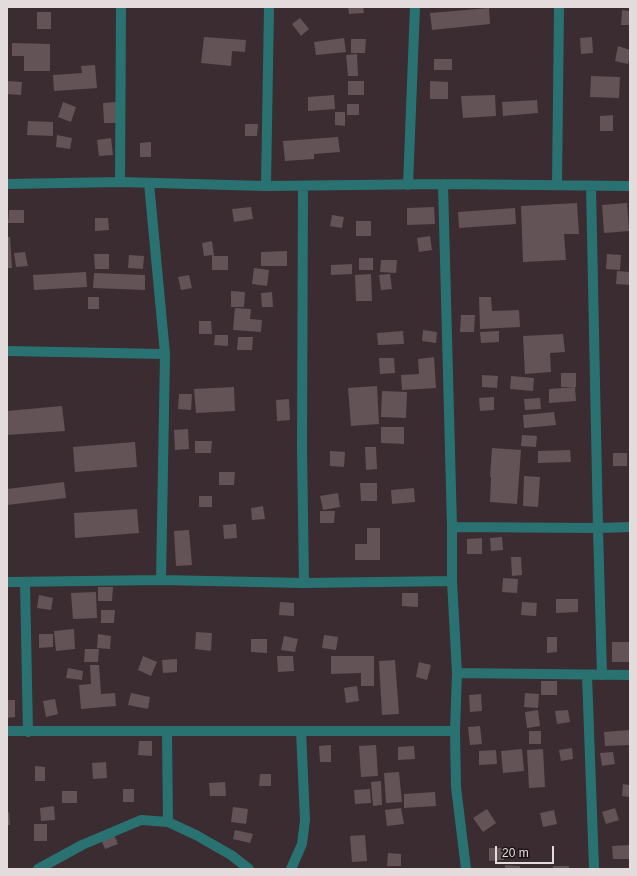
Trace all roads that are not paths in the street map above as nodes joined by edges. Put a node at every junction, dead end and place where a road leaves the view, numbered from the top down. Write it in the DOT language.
graph roads {
  1 [pos="121,7"];
  2 [pos="269,7"];
  3 [pos="415,7"];
  4 [pos="559,7"];
  5 [pos="120,182"];
  6 [pos="149,183"];
  7 [pos="7,184"];
  8 [pos="443,184"];
  9 [pos="408,185"];
  10 [pos="557,185"];
  11 [pos="266,186"];
  12 [pos="303,186"];
  13 [pos="591,186"];
  14 [pos="630,186"];
  15 [pos="7,351"];
  16 [pos="165,354"];
  17 [pos="452,527"];
  18 [pos="630,527"];
  19 [pos="598,528"];
  20 [pos="161,580"];
  21 [pos="452,581"];
  22 [pos="7,582"];
  23 [pos="25,582"];
  24 [pos="304,583"];
  25 [pos="457,673"];
  26 [pos="587,675"];
  27 [pos="602,675"];
  28 [pos="630,675"];
  29 [pos="7,731"];
  30 [pos="301,731"];
  31 [pos="455,731"];
  32 [pos="28,732"];
  33 [pos="167,732"];
  34 [pos="168,822"];
  35 [pos="38,869"];
  36 [pos="249,869"];
  37 [pos="291,869"];
  38 [pos="466,869"];
  39 [pos="594,869"];
  1 -- 5 [label="street"];
  2 -- 11 [label="street"];
  3 -- 9 [label="street"];
  4 -- 10 [label="street"];
  5 -- 6 [label="street"];
  5 -- 7 [label="street"];
  6 -- 11 [label="street"];
  6 -- 16 [label="street"];
  8 -- 9 [label="street"];
  8 -- 10 [label="street"];
  8 -- 17 [label="street"];
  9 -- 12 [label="street"];
  10 -- 13 [label="street"];
  11 -- 12 [label="street"];
  12 -- 24 [label="street"];
  13 -- 14 [label="street"];
  13 -- 19 [label="street"];
  15 -- 16 [label="street"];
  16 -- 20 [label="street"];
  17 -- 19 [label="street"];
  17 -- 21 [label="street"];
  18 -- 19 [label="street"];
  19 -- 27 [label="street"];
  20 -- 23 [label="street"];
  20 -- 24 [label="street"];
  21 -- 24 [label="street"];
  21 -- 25 [label="street"];
  22 -- 23 [label="street"];
  23 -- 32 [label="street"];
  25 -- 26 [label="street"];
  25 -- 31 [label="street"];
  26 -- 27 [label="street"];
  26 -- 39 [label="street"];
  27 -- 28 [label="street"];
  29 -- 32 [label="street"];
  30 -- 31 [label="street"];
  30 -- 33 [label="street"];
  30 -- 37 [label="street"];
  31 -- 38 [label="street"];
  32 -- 33 [label="street"];
  33 -- 34 [label="street"];
  34 -- 35 [label="street"];
  34 -- 36 [label="street"];
}
